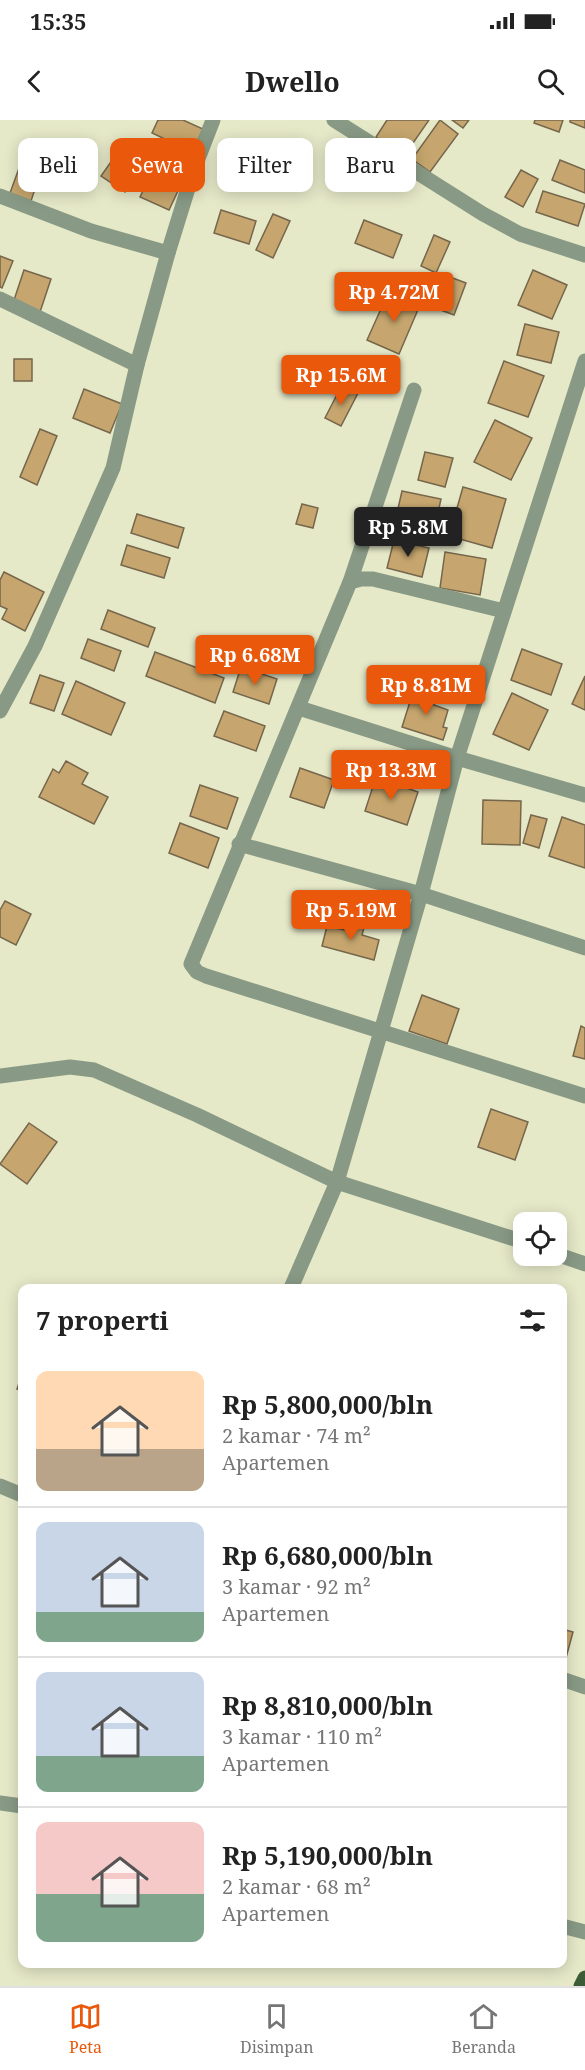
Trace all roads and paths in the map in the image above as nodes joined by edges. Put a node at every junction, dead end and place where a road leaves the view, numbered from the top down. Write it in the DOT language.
graph roads {
  1 [pos="213,120"];
  2 [pos="334,120"];
  3 [pos="0,195"];
  4 [pos="168,253"];
  5 [pos="585,255"];
  6 [pos="0,299"];
  7 [pos="585,361"];
  8 [pos="137,365"];
  9 [pos="414,390"];
  10 [pos="350,582"];
  11 [pos="504,611"];
  12 [pos="299,708"];
  13 [pos="0,711"];
  14 [pos="457,758"];
  15 [pos="585,795"];
  16 [pos="239,844"];
  17 [pos="421,894"];
  18 [pos="585,948"];
  19 [pos="381,1030"];
  20 [pos="0,1076"];
  21 [pos="585,1096"];
  22 [pos="337,1182"];
  23 [pos="513,1238"];
  24 [pos="567,1258"];
  25 [pos="585,1264"];
  26 [pos="293,1284"];
  27 [pos="0,1486"];
  28 [pos="18,1493"];
  29 [pos="567,1681"];
  30 [pos="585,1687"];
  31 [pos="0,1803"];
  32 [pos="18,1805"];
  33 [pos="567,1927"];
  34 [pos="585,1932"];
  35 [pos="585,1978"];
  36 [pos="581,1986"];
  1 -- 4 [label="street"];
  2 -- 5 [label="street"];
  3 -- 4 [label="street"];
  4 -- 8 [label="street"];
  6 -- 8 [label="street"];
  7 -- 11 [label="street"];
  8 -- 13 [label="street"];
  9 -- 10 [label="street"];
  10 -- 11 [label="street"];
  10 -- 12 [label="street"];
  11 -- 14 [label="street"];
  12 -- 14 [label="street"];
  12 -- 16 [label="street"];
  14 -- 15 [label="street"];
  14 -- 17 [label="street"];
  16 -- 17 [label="street"];
  16 -- 19 [label="street"];
  17 -- 18 [label="street"];
  17 -- 19 [label="street"];
  19 -- 21 [label="street"];
  19 -- 22 [label="street"];
  20 -- 22 [label="street"];
  22 -- 23 [label="street"];
  22 -- 26 [label="street"];
  24 -- 25 [label="street"];
  27 -- 28 [label="street"];
  29 -- 30 [label="street"];
  31 -- 32 [label="street"];
  33 -- 34 [label="street"];
  35 -- 36 [label="main road"];
}
